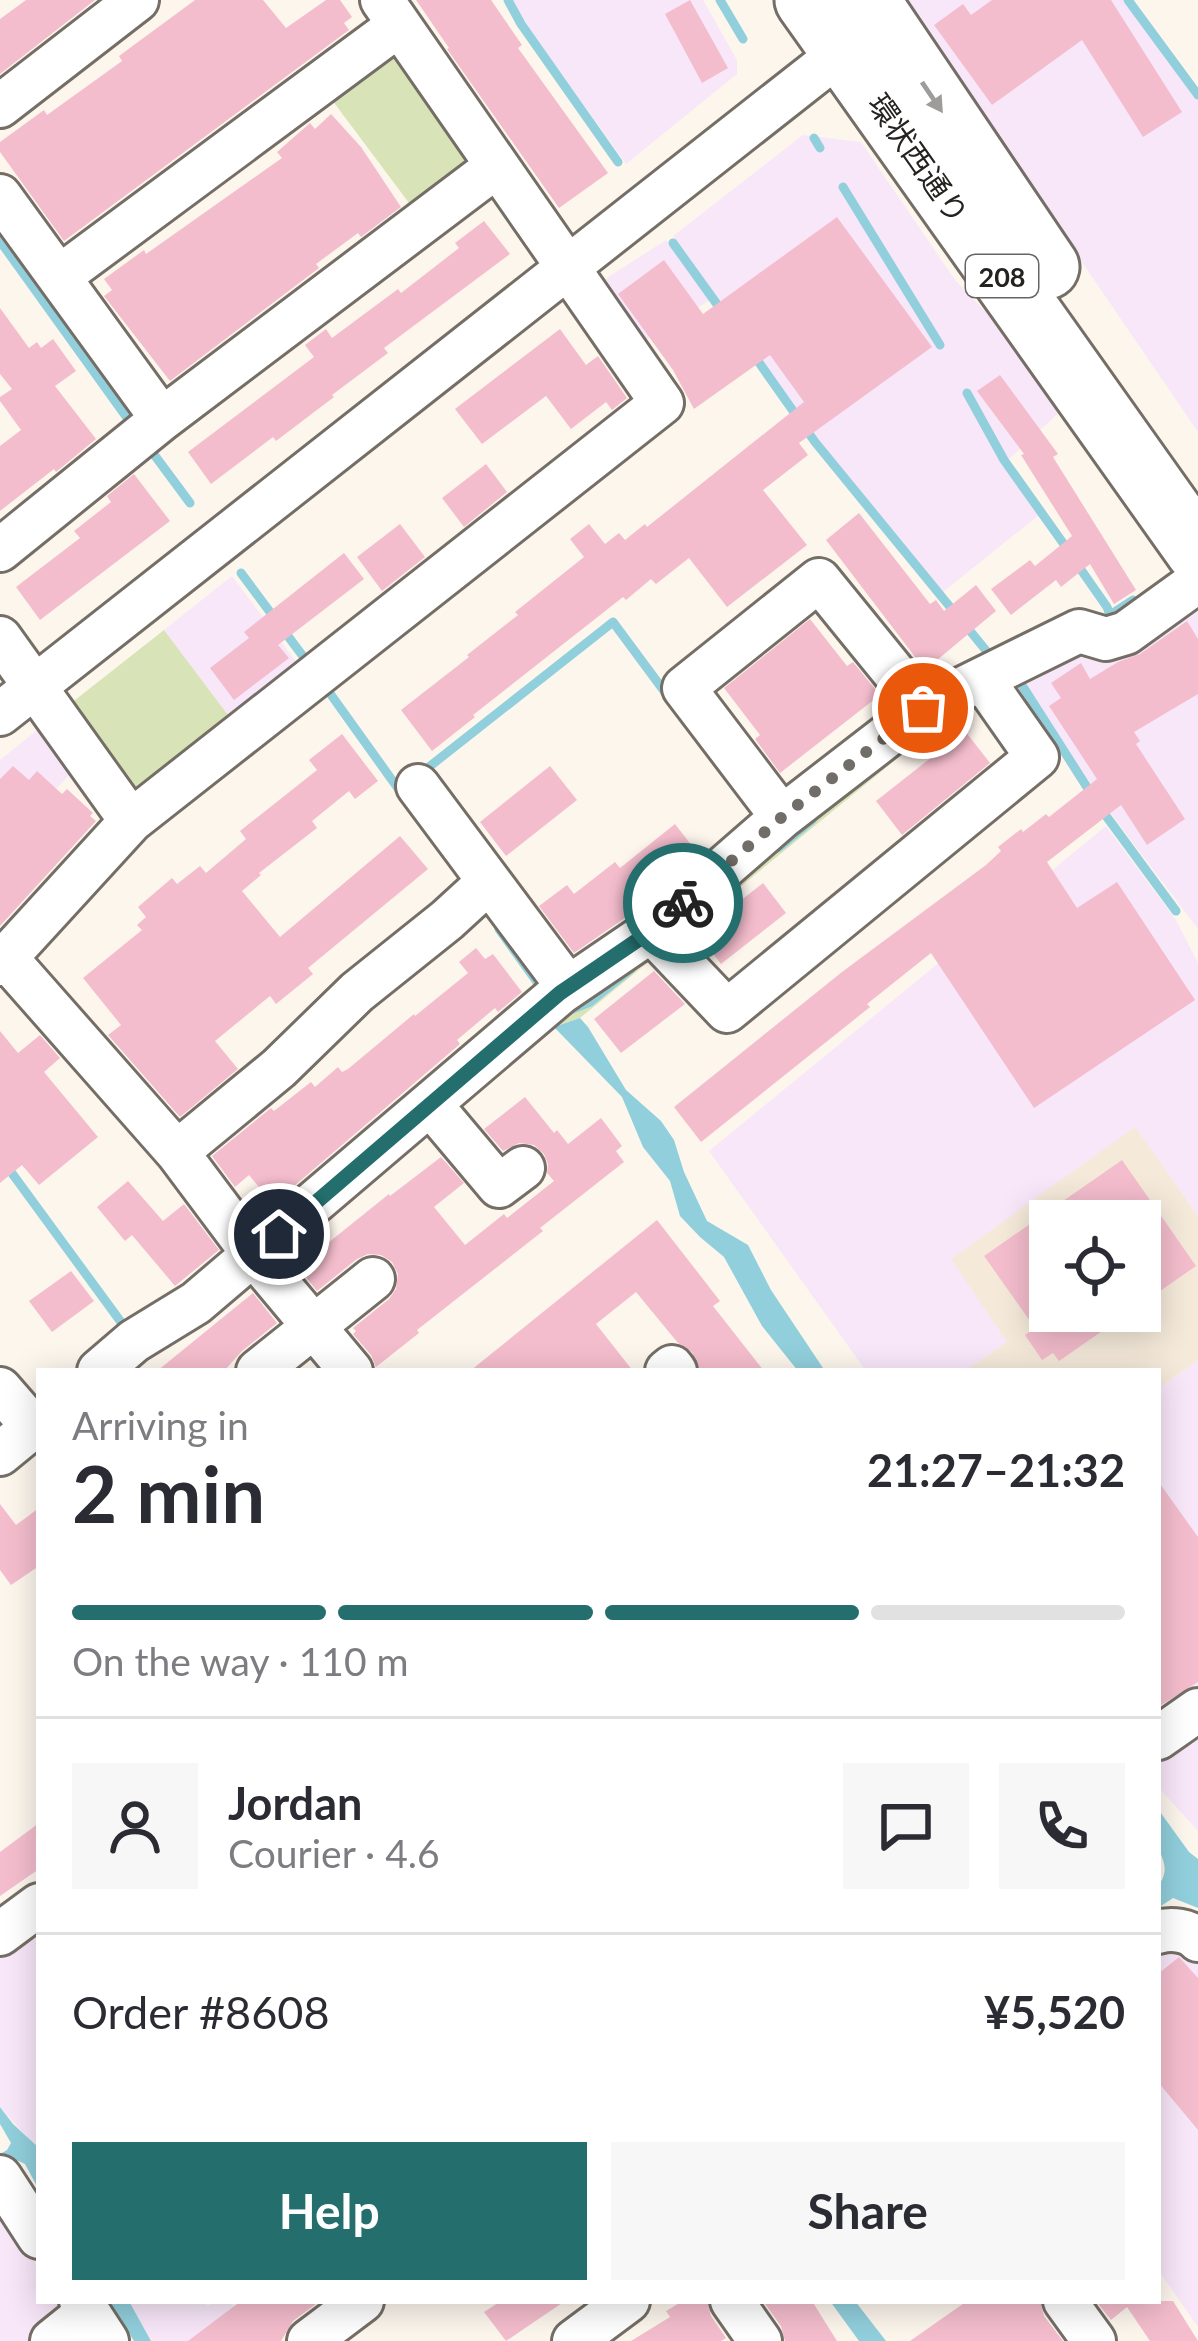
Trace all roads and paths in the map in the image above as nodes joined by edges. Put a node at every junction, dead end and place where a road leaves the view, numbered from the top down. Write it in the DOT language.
graph roads {
  1 [pos="137,0"];
  2 [pos="391,12"];
  3 [pos="849,18"];
  4 [pos="0,106"];
  5 [pos="497,166"];
  6 [pos="0,196"];
  7 [pos="567,270"];
  8 [pos="59,277"];
  9 [pos="149,429"];
  10 [pos="1198,489"];
  11 [pos="0,550"];
  12 [pos="1198,551"];
  13 [pos="1198,581"];
  14 [pos="0,638"];
  15 [pos="995,681"];
  16 [pos="35,687"];
  17 [pos="923,708"];
  18 [pos="0,714"];
  19 [pos="418,786"];
  20 [pos="782,817"];
  21 [pos="131,821"];
  22 [pos="474,896"];
  23 [pos="661,941"];
  24 [pos="2,959"];
  25 [pos="556,997"];
  26 [pos="440,1116"];
  27 [pos="177,1152"];
  28 [pos="523,1168"];
  29 [pos="263,1265"];
  30 [pos="373,1279"];
  31 [pos="314,1326"];
  32 [pos="102,1368"];
  33 [pos="262,1368"];
  34 [pos="349,1368"];
  35 [pos="0,1389"];
  36 [pos="36,1424"];
  37 [pos="0,1454"];
  38 [pos="1198,1710"];
  39 [pos="1161,1736"];
  40 [pos="36,1907"];
  41 [pos="1161,1931"];
  42 [pos="0,1934"];
  43 [pos="1198,1940"];
  44 [pos="0,2177"];
  45 [pos="36,2232"];
  46 [pos="358,2304"];
  47 [pos="624,2304"];
  48 [pos="734,2304"];
  49 [pos="1069,2304"];
  50 [pos="92,2318"];
  51 [pos="584,2338"];
  52 [pos="1112,2338"];
  53 [pos="52,2341"];
  54 [pos="309,2341"];
  55 [pos="760,2341"];
  1 -- 4 [label="street"];
  2 -- 5 [label="street"];
  2 -- 8 [label="street"];
  3 -- 7 [label="street"];
  3 -- 10 [label="highway, 環状西通り / 208, one-way"];
  3 -- 12 [label="highway, 環状西通り / 208"];
  5 -- 7 [label="street"];
  5 -- 9 [label="street"];
  6 -- 8 [label="street"];
  7 -- 16 [label="street"];
  7 -- 21 [label="street"];
  8 -- 9 [label="street"];
  9 -- 11 [label="street"];
  13 -- 15 [label="street"];
  14 -- 16 [label="street"];
  15 -- 17 [label="street"];
  15 -- 23 [label="street"];
  16 -- 18 [label="street"];
  16 -- 21 [label="street"];
  17 -- 20 [label="street"];
  17 -- 20 [label="street"];
  19 -- 25 [label="street"];
  20 -- 23 [label="street"];
  21 -- 24 [label="street"];
  22 -- 27 [label="street"];
  23 -- 25 [label="street"];
  24 -- 27 [label="street"];
  25 -- 26 [label="street"];
  26 -- 28 [label="street"];
  26 -- 29 [label="street"];
  27 -- 29 [label="street"];
  29 -- 31 [label="street"];
  29 -- 32 [label="street"];
  30 -- 31 [label="street"];
  31 -- 33 [label="street"];
  31 -- 34 [label="street"];
  35 -- 36 [label="street"];
  36 -- 37 [label="street"];
  38 -- 39 [label="street"];
  40 -- 42 [label="street"];
  41 -- 43 [label="street"];
  44 -- 45 [label="street"];
  46 -- 54 [label="street"];
  47 -- 51 [label="street"];
  48 -- 55 [label="street"];
  49 -- 52 [label="street"];
  50 -- 53 [label="street"];
}
